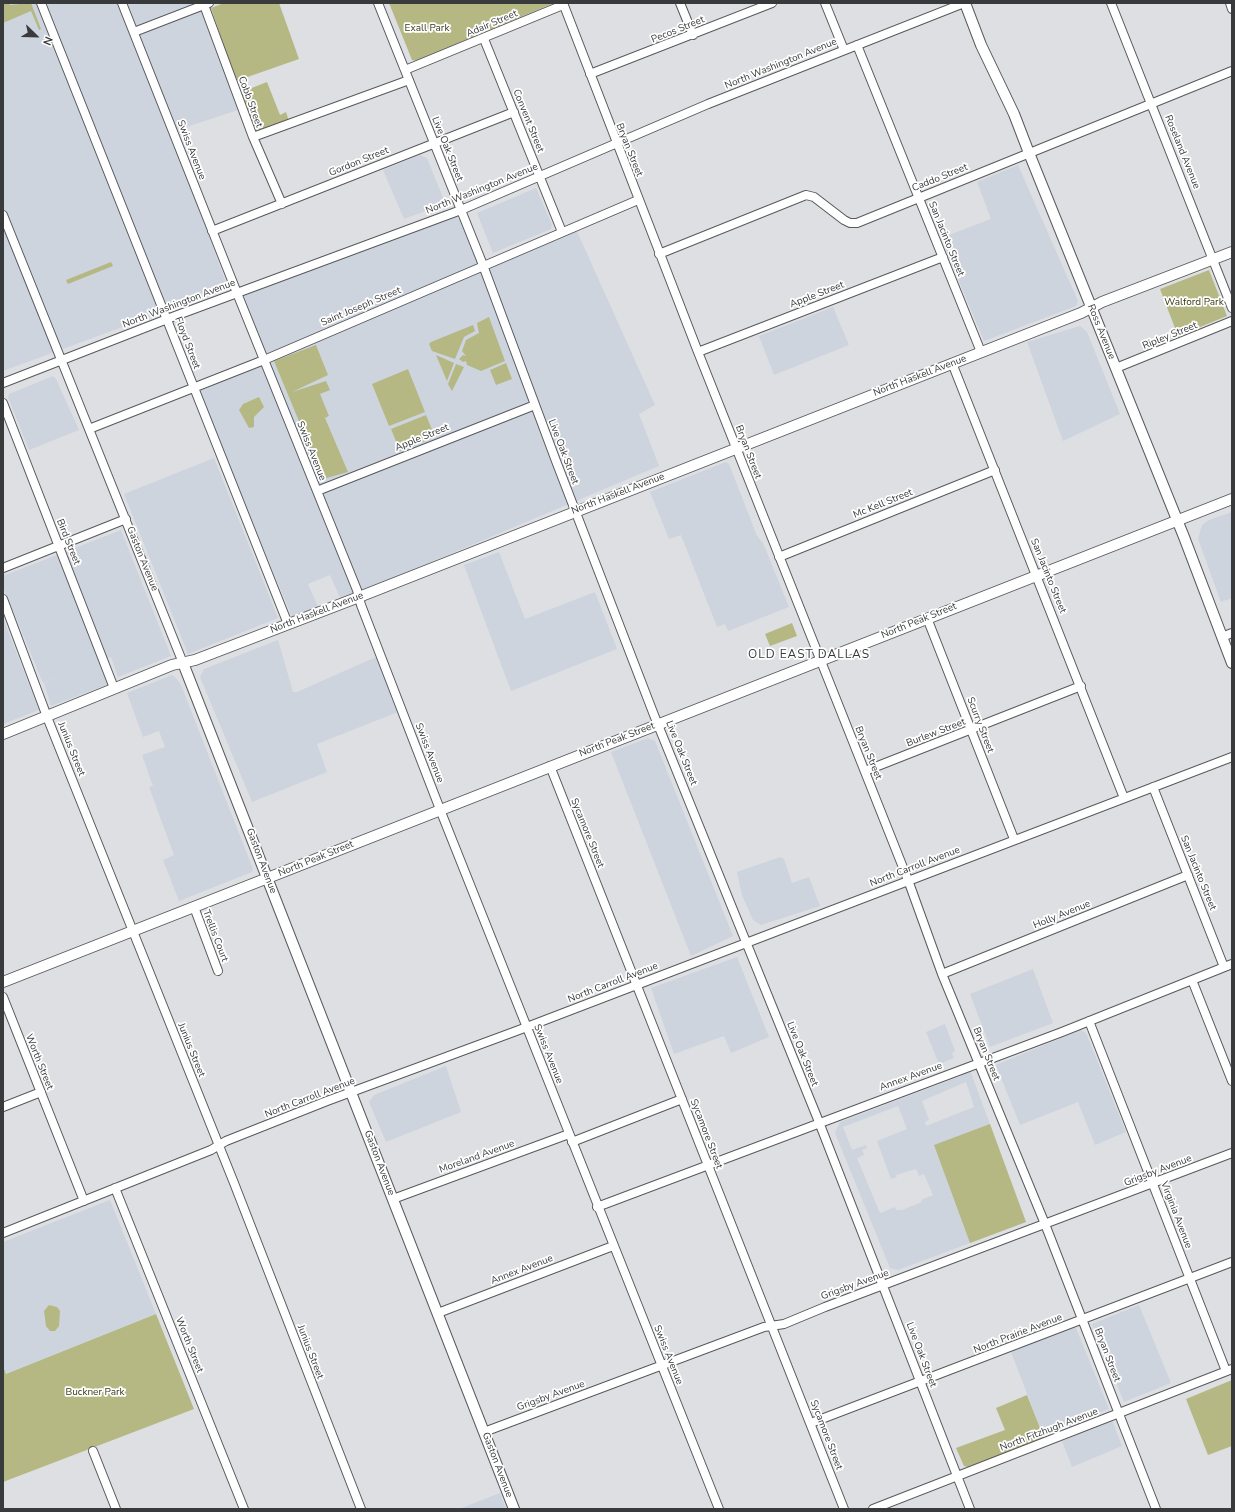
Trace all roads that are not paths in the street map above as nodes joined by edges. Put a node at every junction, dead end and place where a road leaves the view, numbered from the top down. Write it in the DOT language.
graph roads {
  1 [pos="41,3"];
  2 [pos="122,3"];
  3 [pos="378,3"];
  4 [pos="680,3"];
  5 [pos="772,3"];
  6 [pos="825,3"];
  7 [pos="964,3"];
  8 [pos="1111,3"];
  9 [pos="1230,3"];
  10 [pos="207,4"];
  11 [pos="563,4"];
  12 [pos="1232,9"];
  13 [pos="134,32"];
  14 [pos="693,35"];
  15 [pos="484,39"];
  16 [pos="856,45"];
  17 [pos="844,50"];
  18 [pos="405,70"];
  19 [pos="1232,70"];
  20 [pos="590,74"];
  21 [pos="409,80"];
  22 [pos="1151,103"];
  23 [pos="514,112"];
  24 [pos="253,137"];
  25 [pos="434,143"];
  26 [pos="616,144"];
  27 [pos="1029,153"];
  28 [pos="540,177"];
  29 [pos="918,197"];
  30 [pos="638,200"];
  31 [pos="282,204"];
  32 [pos="461,210"];
  33 [pos="3,215"];
  34 [pos="212,231"];
  35 [pos="562,232"];
  36 [pos="1232,252"];
  37 [pos="659,254"];
  38 [pos="943,257"];
  39 [pos="1214,259"];
  40 [pos="484,266"];
  41 [pos="237,293"];
  42 [pos="1091,308"];
  43 [pos="1232,308"];
  44 [pos="167,318"];
  45 [pos="1232,321"];
  46 [pos="698,352"];
  47 [pos="981,352"];
  48 [pos="62,360"];
  49 [pos="264,360"];
  50 [pos="952,363"];
  51 [pos="1116,368"];
  52 [pos="3,383"];
  53 [pos="194,387"];
  54 [pos="3,403"];
  55 [pos="535,405"];
  56 [pos="89,430"];
  57 [pos="736,448"];
  58 [pos="995,470"];
  59 [pos="317,491"];
  60 [pos="1232,499"];
  61 [pos="575,511"];
  62 [pos="126,519"];
  63 [pos="1178,521"];
  64 [pos="59,546"];
  65 [pos="778,557"];
  66 [pos="3,568"];
  67 [pos="1036,575"];
  68 [pos="359,597"];
  69 [pos="3,599"];
  70 [pos="927,618"];
  71 [pos="288,624"];
  72 [pos="1232,633"];
  73 [pos="1222,637"];
  74 [pos="819,660"];
  75 [pos="183,662"];
  76 [pos="1232,663"];
  77 [pos="1081,686"];
  78 [pos="114,688"];
  79 [pos="47,715"];
  80 [pos="658,725"];
  81 [pos="971,729"];
  82 [pos="3,734"];
  83 [pos="1232,757"];
  84 [pos="550,766"];
  85 [pos="865,771"];
  86 [pos="1153,787"];
  87 [pos="1124,798"];
  88 [pos="440,809"];
  89 [pos="1014,839"];
  90 [pos="1188,875"];
  91 [pos="267,878"];
  92 [pos="908,880"];
  93 [pos="194,907"];
  94 [pos="132,931"];
  95 [pos="746,942"];
  96 [pos="1228,966"];
  97 [pos="218,971"];
  98 [pos="942,974"];
  99 [pos="1192,980"];
  100 [pos="3,982"];
  101 [pos="636,984"];
  102 [pos="3,997"];
  103 [pos="1089,1021"];
  104 [pos="526,1027"];
  105 [pos="978,1063"];
  106 [pos="1232,1081"];
  107 [pos="41,1092"];
  108 [pos="351,1092"];
  109 [pos="682,1099"];
  110 [pos="3,1107"];
  111 [pos="819,1122"];
  112 [pos="569,1134"];
  113 [pos="572,1142"];
  114 [pos="219,1146"];
  115 [pos="1232,1153"];
  116 [pos="707,1166"];
  117 [pos="1153,1183"];
  118 [pos="115,1188"];
  119 [pos="393,1199"];
  120 [pos="84,1201"];
  121 [pos="597,1207"];
  122 [pos="1045,1224"];
  123 [pos="3,1233"];
  124 [pos="613,1246"];
  125 [pos="1232,1262"];
  126 [pos="1190,1279"];
  127 [pos="884,1286"];
  128 [pos="438,1313"];
  129 [pos="1082,1320"];
  130 [pos="772,1326"];
  131 [pos="662,1365"];
  132 [pos="1229,1370"];
  133 [pos="920,1381"];
  134 [pos="1119,1413"];
  135 [pos="810,1423"];
  136 [pos="484,1432"];
  137 [pos="93,1451"];
  138 [pos="957,1477"];
  139 [pos="116,1509"];
  140 [pos="244,1509"];
  141 [pos="361,1509"];
  142 [pos="514,1509"];
  143 [pos="719,1509"];
  144 [pos="844,1509"];
  145 [pos="873,1509"];
  146 [pos="970,1509"];
  147 [pos="1156,1509"];
  1 -- 44 [label="street, Floyd Street"];
  2 -- 13 [label="street, Swiss Avenue"];
  3 -- 18 [label="street, Live Oak Street"];
  4 -- 14 [label="street"];
  5 -- 14 [label="street, Pecos Street"];
  6 -- 17 [label="street"];
  7 -- 16 [label="street, North Washington Avenue"];
  7 -- 27 [label="main road, Ross Avenue"];
  8 -- 22 [label="street, Roseland Avenue"];
  9 -- 12 [label="street"];
  10 -- 13 [label="street"];
  10 -- 24 [label="street, Cobb Street"];
  11 -- 15 [label="street, Adair Street"];
  11 -- 20 [label="street, Bryan Street"];
  13 -- 34 [label="street, Swiss Avenue"];
  14 -- 20 [label="street, Pecos Street"];
  15 -- 18 [label="street, Adair Street"];
  15 -- 23 [label="street, Convent Street"];
  16 -- 17 [label="street, North Washington Avenue"];
  16 -- 29 [label="street, San Jacinto Street"];
  17 -- 26 [label="street, North Washington Avenue"];
  18 -- 21 [label="street, Live Oak Street"];
  19 -- 22 [label="street, Caddo Street"];
  20 -- 26 [label="street, Bryan Street"];
  21 -- 24 [label="street"];
  21 -- 25 [label="street, Live Oak Street"];
  22 -- 27 [label="street, Caddo Street"];
  22 -- 39 [label="street, Roseland Avenue"];
  23 -- 25 [label="street, Gordon Street"];
  23 -- 28 [label="street, Convent Street"];
  24 -- 31 [label="street, Cobb Street"];
  25 -- 31 [label="street, Gordon Street"];
  25 -- 32 [label="street, Live Oak Street"];
  26 -- 28 [label="street, North Washington Avenue"];
  26 -- 30 [label="street, Bryan Street"];
  27 -- 29 [label="street, Caddo Street"];
  27 -- 42 [label="main road, Ross Avenue"];
  28 -- 32 [label="street, North Washington Avenue"];
  28 -- 35 [label="street, Convent Street"];
  29 -- 37 [label="street, Caddo Street"];
  29 -- 38 [label="street, San Jacinto Street"];
  30 -- 35 [label="street, Saint Joseph Street"];
  30 -- 37 [label="street, Bryan Street"];
  31 -- 34 [label="street, Gordon Street"];
  32 -- 40 [label="street, Live Oak Street"];
  32 -- 41 [label="street, North Washington Avenue"];
  33 -- 48 [label="street, Gaston Avenue"];
  34 -- 41 [label="street, Swiss Avenue"];
  35 -- 40 [label="street, Saint Joseph Street"];
  36 -- 39 [label="main road, North Haskell Avenue"];
  37 -- 46 [label="street, Bryan Street"];
  38 -- 46 [label="street, Apple Street"];
  38 -- 47 [label="street, San Jacinto Street"];
  39 -- 42 [label="main road, North Haskell Avenue"];
  39 -- 43 [label="street, Roseland Avenue"];
  40 -- 49 [label="street, Saint Joseph Street"];
  40 -- 55 [label="street, Live Oak Street"];
  41 -- 44 [label="street, North Washington Avenue"];
  41 -- 49 [label="street, Swiss Avenue"];
  42 -- 47 [label="main road, North Haskell Avenue"];
  42 -- 51 [label="main road, Ross Avenue"];
  44 -- 48 [label="street, North Washington Avenue"];
  44 -- 53 [label="street, Floyd Street"];
  45 -- 51 [label="street, Ripley Street"];
  46 -- 57 [label="street, Bryan Street"];
  47 -- 50 [label="main road, North Haskell Avenue"];
  48 -- 52 [label="street, North Washington Avenue"];
  48 -- 56 [label="street, Gaston Avenue"];
  49 -- 53 [label="street, Saint Joseph Street"];
  49 -- 59 [label="street, Swiss Avenue"];
  50 -- 57 [label="main road, North Haskell Avenue"];
  50 -- 58 [label="street, San Jacinto Street"];
  51 -- 63 [label="main road, Ross Avenue"];
  53 -- 56 [label="street, Saint Joseph Street"];
  53 -- 71 [label="street, Floyd Street"];
  54 -- 64 [label="street, Bird Street"];
  55 -- 59 [label="street, Apple Street"];
  55 -- 61 [label="street, Live Oak Street"];
  56 -- 62 [label="street, Gaston Avenue"];
  57 -- 61 [label="main road, North Haskell Avenue"];
  57 -- 65 [label="street, Bryan Street"];
  58 -- 65 [label="street, Mc Kell Street"];
  58 -- 67 [label="street, San Jacinto Street"];
  59 -- 68 [label="street, Swiss Avenue"];
  60 -- 63 [label="main road, North Peak Street"];
  61 -- 68 [label="main road, North Haskell Avenue"];
  61 -- 80 [label="street, Live Oak Street"];
  62 -- 64 [label="street"];
  62 -- 75 [label="street, Gaston Avenue"];
  63 -- 67 [label="main road, North Peak Street"];
  63 -- 73 [label="main road, Ross Avenue"];
  64 -- 66 [label="street"];
  64 -- 78 [label="street, Bird Street"];
  65 -- 74 [label="street, Bryan Street"];
  67 -- 70 [label="main road, North Peak Street"];
  67 -- 77 [label="street, San Jacinto Street"];
  68 -- 71 [label="main road, North Haskell Avenue"];
  68 -- 88 [label="street, Swiss Avenue"];
  69 -- 79 [label="street, Junius Street"];
  70 -- 74 [label="main road, North Peak Street"];
  70 -- 81 [label="street, Scurry Street"];
  71 -- 75 [label="main road, North Haskell Avenue"];
  72 -- 73 [label="street"];
  73 -- 76 [label="main road, Ross Avenue"];
  74 -- 80 [label="main road, North Peak Street"];
  74 -- 85 [label="street, Bryan Street"];
  75 -- 78 [label="main road, North Haskell Avenue"];
  75 -- 91 [label="main road, Gaston Avenue"];
  77 -- 81 [label="street, Burlew Street"];
  77 -- 87 [label="street, San Jacinto Street"];
  78 -- 79 [label="main road, North Haskell Avenue"];
  79 -- 82 [label="main road, North Haskell Avenue"];
  79 -- 94 [label="street, Junius Street"];
  80 -- 84 [label="main road, North Peak Street"];
  80 -- 95 [label="street, Live Oak Street"];
  81 -- 85 [label="street, Burlew Street"];
  81 -- 89 [label="street, Scurry Street"];
  83 -- 86 [label="street, North Carroll Avenue"];
  84 -- 88 [label="main road, North Peak Street"];
  84 -- 101 [label="street, Sycamore Street"];
  85 -- 92 [label="street, Bryan Street"];
  86 -- 87 [label="street, North Carroll Avenue"];
  86 -- 90 [label="street, San Jacinto Street"];
  87 -- 89 [label="street, North Carroll Avenue"];
  88 -- 91 [label="main road, North Peak Street"];
  88 -- 104 [label="street, Swiss Avenue"];
  89 -- 92 [label="street, North Carroll Avenue"];
  90 -- 96 [label="street, San Jacinto Street"];
  90 -- 98 [label="street, Holly Avenue"];
  91 -- 93 [label="main road, North Peak Street"];
  91 -- 108 [label="main road, Gaston Avenue"];
  92 -- 95 [label="street, North Carroll Avenue"];
  92 -- 98 [label="street, Bryan Street"];
  93 -- 94 [label="main road, North Peak Street"];
  93 -- 97 [label="street, Trellis Court"];
  94 -- 100 [label="main road, North Peak Street"];
  94 -- 114 [label="street, Junius Street"];
  95 -- 101 [label="street, North Carroll Avenue"];
  95 -- 111 [label="street, Live Oak Street"];
  96 -- 99 [label="street, Annex Avenue"];
  98 -- 105 [label="street, Bryan Street"];
  99 -- 103 [label="street, Annex Avenue"];
  99 -- 106 [label="street"];
  101 -- 104 [label="street, North Carroll Avenue"];
  101 -- 109 [label="street, Sycamore Street"];
  102 -- 107 [label="street, Worth Street"];
  103 -- 105 [label="street, Annex Avenue"];
  103 -- 117 [label="street, Virginia Avenue"];
  104 -- 108 [label="street, North Carroll Avenue"];
  104 -- 112 [label="street, Swiss Avenue"];
  105 -- 111 [label="street, Annex Avenue"];
  105 -- 122 [label="street, Bryan Street"];
  107 -- 110 [label="street"];
  107 -- 120 [label="street, Worth Street"];
  108 -- 114 [label="street, North Carroll Avenue"];
  108 -- 119 [label="main road, Gaston Avenue"];
  109 -- 113 [label="street"];
  109 -- 116 [label="street, Sycamore Street"];
  111 -- 116 [label="street, Annex Avenue"];
  111 -- 127 [label="street, Live Oak Street"];
  112 -- 113 [label="street, Swiss Avenue"];
  112 -- 119 [label="street, Moreland Avenue"];
  113 -- 121 [label="street, Swiss Avenue"];
  114 -- 118 [label="street, North Carroll Avenue"];
  114 -- 141 [label="street, Junius Street"];
  115 -- 117 [label="street, Grigsby Avenue"];
  116 -- 121 [label="street, Annex Avenue"];
  116 -- 130 [label="street, Sycamore Street"];
  117 -- 122 [label="street, Grigsby Avenue"];
  117 -- 126 [label="street, Virginia Avenue"];
  118 -- 120 [label="street, North Carroll Avenue"];
  118 -- 140 [label="street, Worth Street"];
  119 -- 128 [label="main road, Gaston Avenue"];
  120 -- 123 [label="street, North Carroll Avenue"];
  121 -- 124 [label="street, Swiss Avenue"];
  122 -- 127 [label="street, Grigsby Avenue"];
  122 -- 129 [label="street, Bryan Street"];
  124 -- 128 [label="street, Annex Avenue"];
  124 -- 131 [label="street, Swiss Avenue"];
  125 -- 126 [label="street, North Prairie Avenue"];
  126 -- 129 [label="street, North Prairie Avenue"];
  126 -- 132 [label="street, Virginia Avenue"];
  127 -- 130 [label="street, Grigsby Avenue"];
  127 -- 133 [label="street, Live Oak Street"];
  128 -- 136 [label="main road, Gaston Avenue"];
  129 -- 133 [label="street, North Prairie Avenue"];
  129 -- 134 [label="street, Bryan Street"];
  130 -- 131 [label="street, Grigsby Avenue"];
  130 -- 135 [label="street, Sycamore Street"];
  131 -- 136 [label="street, Grigsby Avenue"];
  131 -- 143 [label="street, Swiss Avenue"];
  132 -- 134 [label="street, North Fitzhugh Avenue"];
  133 -- 135 [label="street, North Prairie Avenue"];
  133 -- 138 [label="street, Live Oak Street"];
  134 -- 138 [label="street, North Fitzhugh Avenue"];
  134 -- 147 [label="street, Bryan Street"];
  135 -- 144 [label="street, Sycamore Street"];
  136 -- 142 [label="main road, Gaston Avenue"];
  137 -- 139 [label="street"];
  138 -- 145 [label="street, North Fitzhugh Avenue"];
  138 -- 146 [label="street, Live Oak Street"];
}
